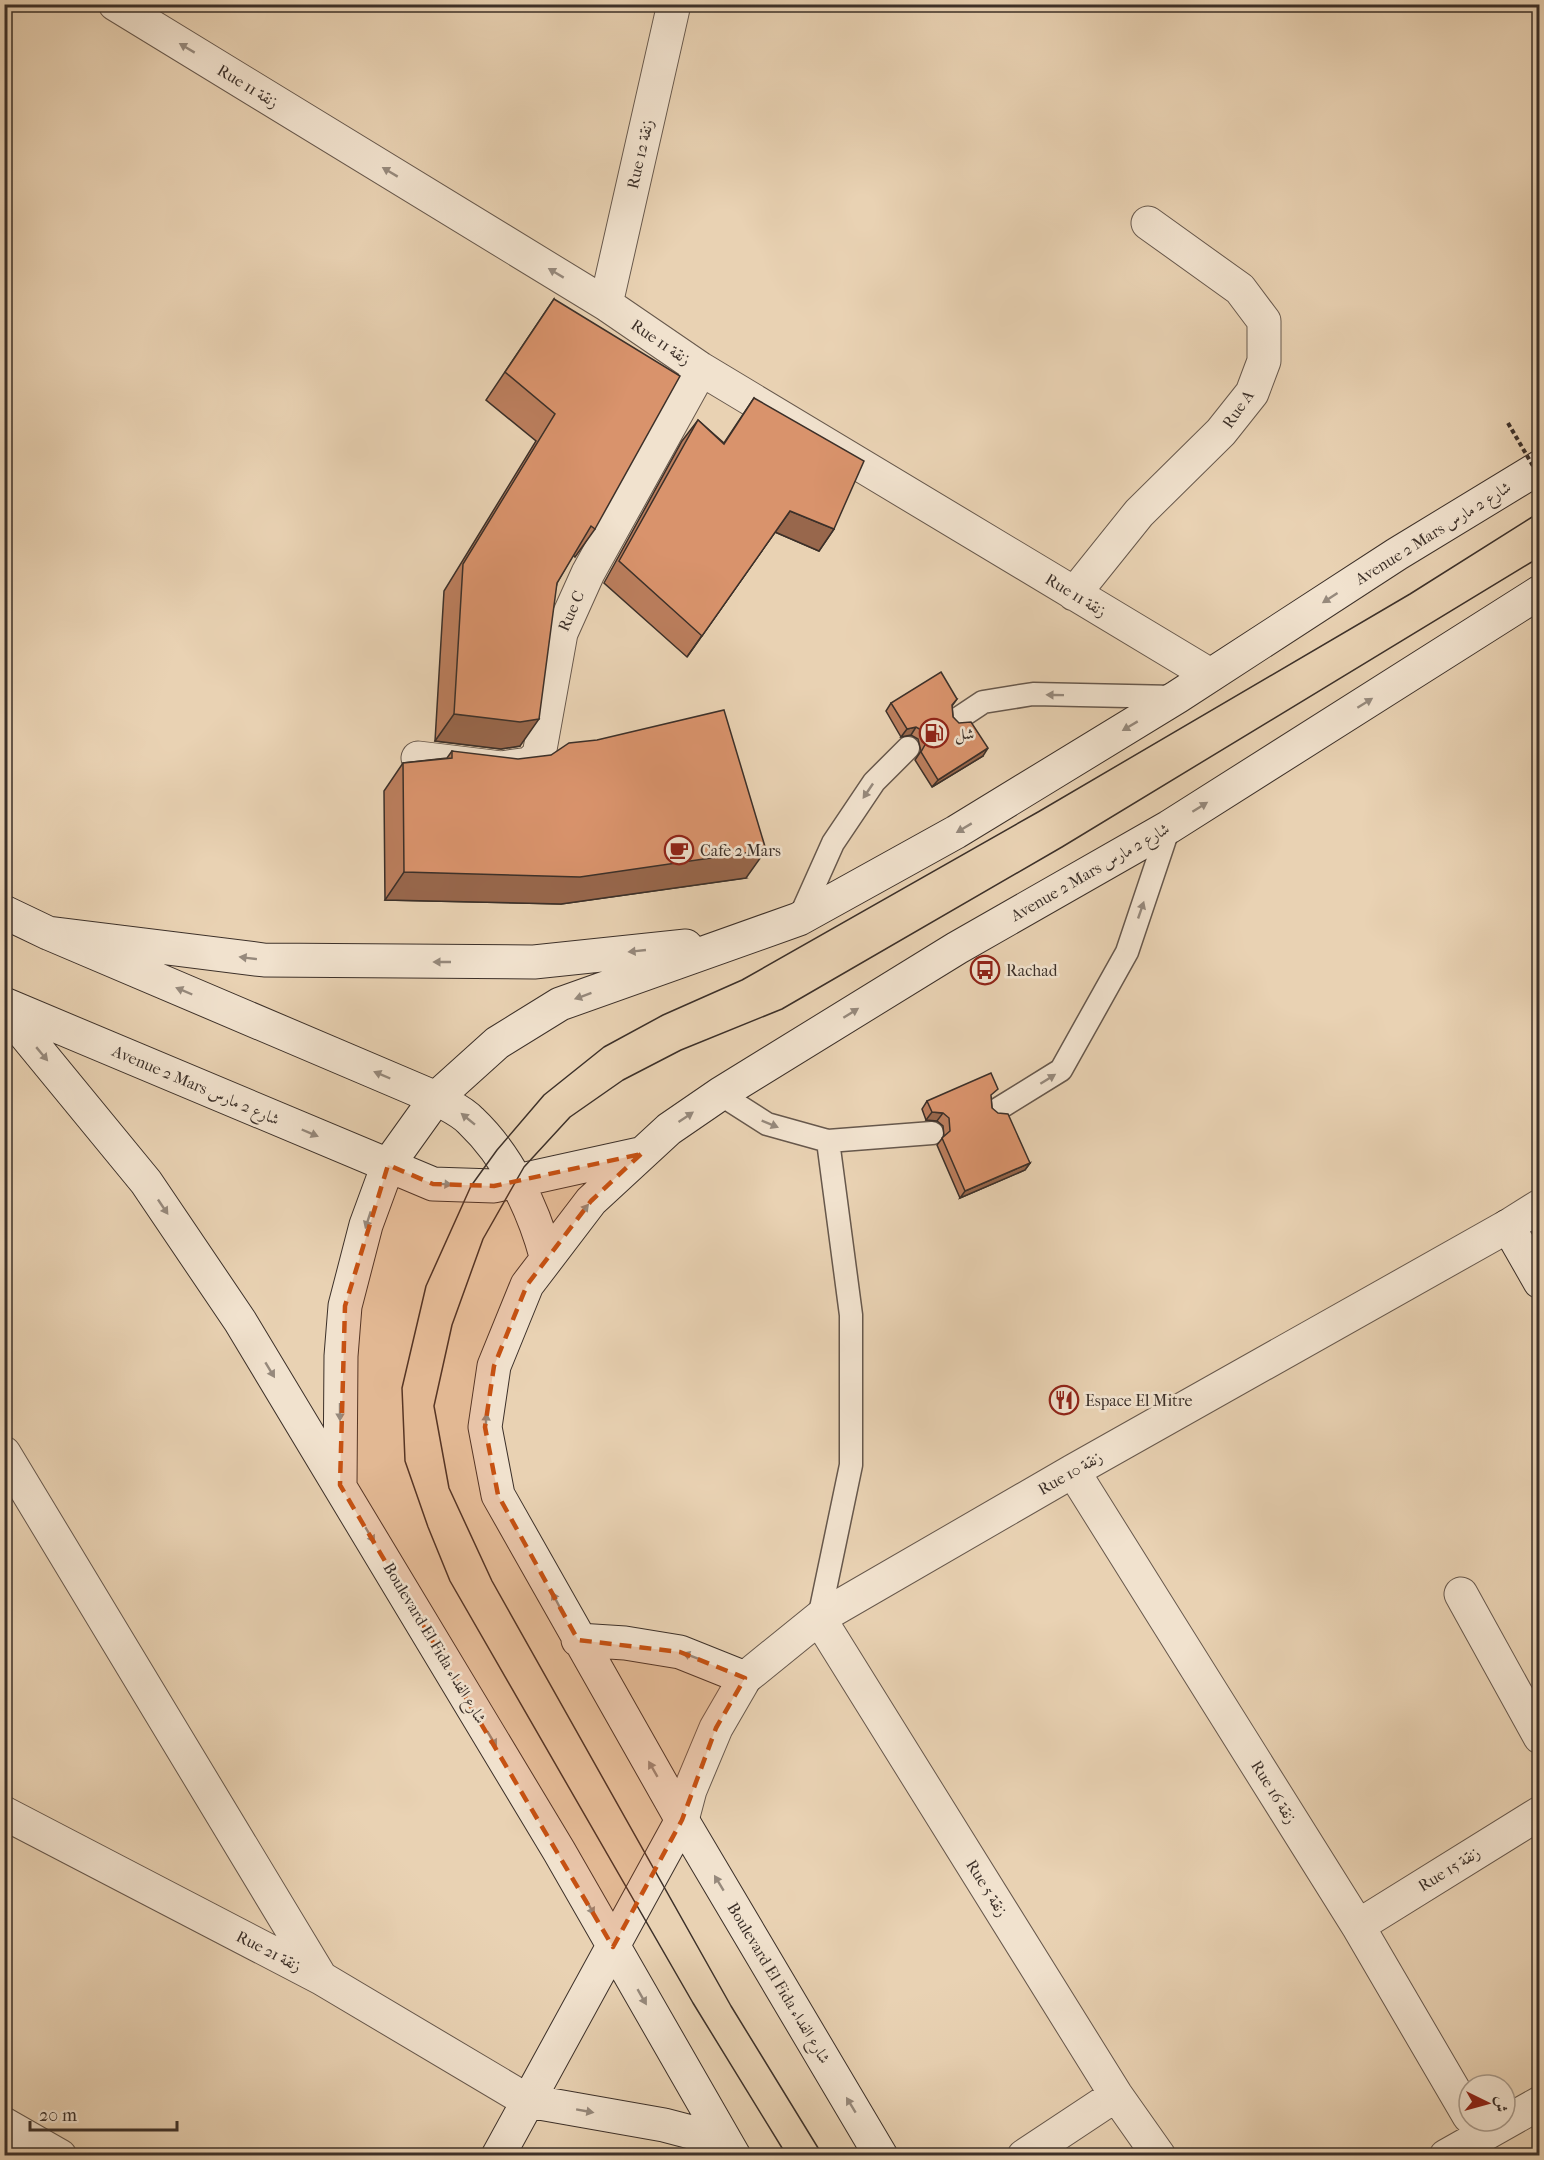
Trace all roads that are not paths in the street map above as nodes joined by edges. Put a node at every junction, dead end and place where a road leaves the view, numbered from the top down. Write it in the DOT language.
graph roads {
  1 [pos="115,4"];
  2 [pos="674,4"];
  3 [pos="1148,223"];
  4 [pos="606,304"];
  5 [pos="701,369"];
  6 [pos="1539,467"];
  7 [pos="1539,592"];
  8 [pos="1074,594"];
  9 [pos="1210,675"];
  10 [pos="1177,697"];
  11 [pos="959,718"];
  12 [pos="908,748"];
  13 [pos="418,758"];
  14 [pos="1169,827"];
  15 [pos="4,912"];
  16 [pos="799,920"];
  17 [pos="48,933"];
  18 [pos="737,940"];
  19 [pos="4,1007"];
  20 [pos="720,1094"];
  21 [pos="436,1098"];
  22 [pos="998,1109"];
  23 [pos="932,1133"];
  24 [pos="828,1141"];
  25 [pos="641,1154"];
  26 [pos="388,1165"];
  27 [pos="515,1182"];
  28 [pos="1539,1206"];
  29 [pos="1508,1226"];
  30 [pos="546,1256"];
  31 [pos="1539,1282"];
  32 [pos="4,1453"];
  33 [pos="1073,1472"];
  34 [pos="340,1485"];
  35 [pos="1461,1594"];
  36 [pos="819,1618"];
  37 [pos="578,1640"];
  38 [pos="745,1678"];
  39 [pos="1539,1737"];
  40 [pos="4,1813"];
  41 [pos="1539,1813"];
  42 [pos="682,1820"];
  43 [pos="1358,1926"];
  44 [pos="613,1947"];
  45 [pos="321,1978"];
  46 [pos="1116,2095"];
  47 [pos="1457,2095"];
  48 [pos="528,2101"];
  49 [pos="1539,2103"];
  50 [pos="1517,2110"];
  51 [pos="1466,2133"];
  52 [pos="9,2136"];
  53 [pos="730,2148"];
  54 [pos="60,2156"];
  55 [pos="498,2156"];
  56 [pos="881,2156"];
  57 [pos="1024,2156"];
  58 [pos="1159,2156"];
  59 [pos="1446,2156"];
  4 -- 1 [label="main road, Rue 11 زنقة, one-way"];
  2 -- 4 [label="main road, Rue 12 زنقة"];
  3 -- 8 [label="main road, Rue A"];
  4 -- 5 [label="main road, Rue 11 زنقة"];
  5 -- 8 [label="main road, Rue 11 زنقة"];
  5 -- 13 [label="main road, Rue C"];
  6 -- 9 [label="main road, Avenue 2 Mars شارع 2 مارس, one-way"];
  14 -- 7 [label="main road, Avenue 2 Mars شارع 2 مارس, one-way"];
  8 -- 9 [label="main road, Rue 11 زنقة"];
  9 -- 10 [label="main road, Avenue 2 Mars شارع 2 مارس"];
  10 -- 11 [label="lane, one-way"];
  10 -- 16 [label="main road, Avenue 2 Mars شارع 2 مارس, one-way"];
  12 -- 16 [label="lane, one-way"];
  20 -- 14 [label="main road, Avenue 2 Mars شارع 2 مارس, one-way"];
  22 -- 14 [label="lane, one-way"];
  15 -- 17 [label="main road"];
  16 -- 18 [label="main road, Avenue 2 Mars شارع 2 مارس"];
  18 -- 17 [label="main road, one-way"];
  21 -- 17 [label="main road, one-way"];
  18 -- 21 [label="main road, one-way"];
  19 -- 26 [label="main road, Avenue 2 Mars شارع 2 مارس, one-way"];
  19 -- 34 [label="main road, Boulevard El Fida شارع الفداء, one-way"];
  20 -- 24 [label="lane, one-way"];
  25 -- 20 [label="main road, Avenue 2 Mars شارع 2 مارس, one-way"];
  21 -- 26 [label="main road"];
  27 -- 21 [label="main road, one-way"];
  23 -- 24 [label="lane"];
  24 -- 36 [label="lane"];
  25 -- 27 [label="main road, Avenue 2 Mars شارع 2 مارس"];
  30 -- 25 [label="main road, Boulevard El Fida شارع الفداء, one-way"];
  26 -- 27 [label="main road, Avenue 2 Mars شارع 2 مارس, one-way"];
  26 -- 34 [label="main road, one-way"];
  27 -- 30 [label="main road"];
  28 -- 29 [label="main road, Rue 10 زنقة"];
  29 -- 31 [label="main road"];
  29 -- 33 [label="main road, Rue 10 زنقة"];
  37 -- 30 [label="main road, Boulevard El Fida شارع الفداء, one-way"];
  32 -- 45 [label="main road"];
  33 -- 36 [label="main road, Rue 10 زنقة"];
  33 -- 43 [label="main road, Rue 16 زنقة"];
  34 -- 44 [label="main road, Boulevard El Fida شارع الفداء, one-way"];
  35 -- 39 [label="main road"];
  36 -- 38 [label="main road, Rue 10 زنقة"];
  36 -- 46 [label="main road, Rue 5 زنقة"];
  38 -- 37 [label="main road, one-way"];
  42 -- 37 [label="main road, Boulevard El Fida شارع الفداء, one-way"];
  38 -- 42 [label="main road, Rue 10 زنقة"];
  40 -- 45 [label="main road, Rue 21 زنقة"];
  41 -- 43 [label="main road, Rue 15 زنقة"];
  42 -- 44 [label="main road, Rue 10 زنقة"];
  56 -- 42 [label="main road, Boulevard El Fida شارع الفداء, one-way"];
  43 -- 47 [label="main road, Rue 16 زنقة"];
  44 -- 48 [label="main road, Rue 10 زنقة"];
  44 -- 53 [label="main road, Boulevard El Fida شارع الفداء, one-way"];
  45 -- 48 [label="main road, Rue 21 زنقة"];
  46 -- 57 [label="main road"];
  46 -- 58 [label="main road, Rue 5 زنقة"];
  48 -- 53 [label="main road, one-way"];
  48 -- 55 [label="main road, Rue 10 زنقة"];
  49 -- 50 [label="main road"];
  51 -- 59 [label="main road"];
  52 -- 54 [label="main road"];
}
